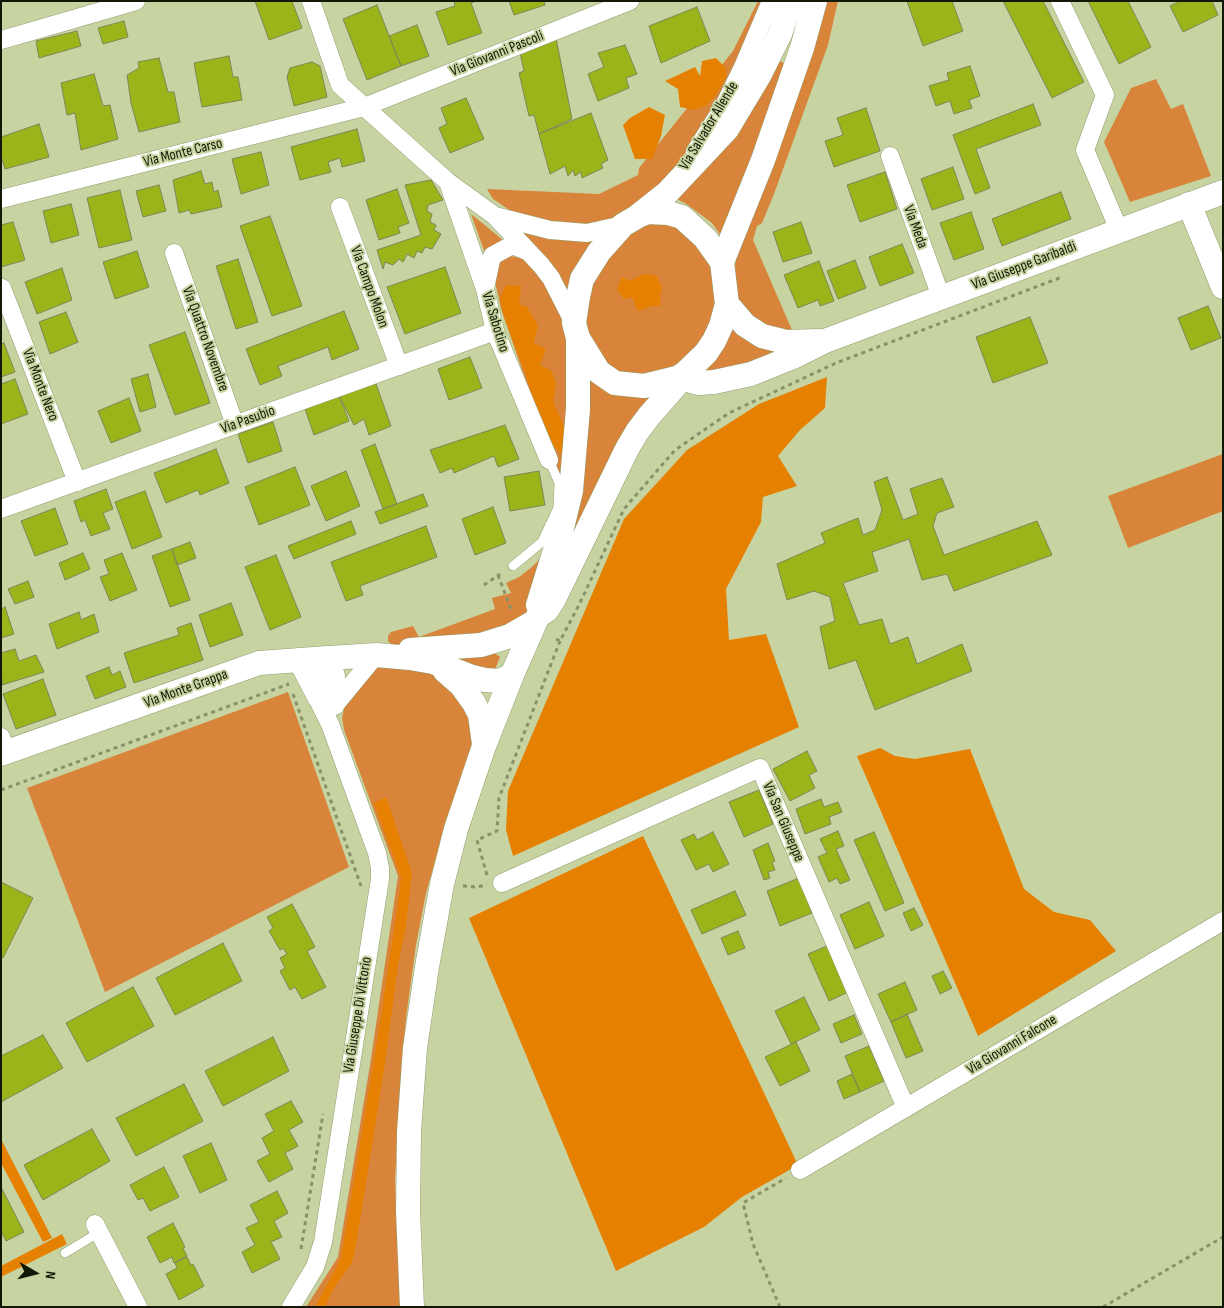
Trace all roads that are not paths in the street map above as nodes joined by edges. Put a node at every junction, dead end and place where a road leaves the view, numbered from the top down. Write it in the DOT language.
graph roads {
  1 [pos="136,1"];
  2 [pos="311,1"];
  3 [pos="630,1"];
  4 [pos="771,1"];
  5 [pos="791,1"];
  6 [pos="815,1"];
  7 [pos="1060,1"];
  8 [pos="1,40"];
  9 [pos="364,107"];
  10 [pos="890,156"];
  11 [pos="448,182"];
  12 [pos="1223,192"];
  13 [pos="667,193"];
  14 [pos="1,199"];
  15 [pos="1189,204"];
  16 [pos="340,208"];
  17 [pos="495,216"];
  18 [pos="629,221"];
  19 [pos="1120,230"];
  20 [pos="530,252"];
  21 [pos="174,253"];
  22 [pos="722,262"];
  23 [pos="1223,287"];
  24 [pos="2,288"];
  25 [pos="485,289"];
  26 [pos="941,297"];
  27 [pos="727,304"];
  28 [pos="495,331"];
  29 [pos="576,331"];
  30 [pos="825,341"];
  31 [pos="399,366"];
  32 [pos="682,376"];
  33 [pos="235,425"];
  34 [pos="549,460"];
  35 [pos="77,482"];
  36 [pos="1,509"];
  37 [pos="513,566"];
  38 [pos="529,618"];
  39 [pos="376,655"];
  40 [pos="328,658"];
  41 [pos="286,660"];
  42 [pos="434,662"];
  43 [pos="512,675"];
  44 [pos="326,703"];
  45 [pos="484,746"];
  46 [pos="3,748"];
  47 [pos="502,883"];
  48 [pos="1223,920"];
  49 [pos="906,1108"];
  50 [pos="800,1170"];
  51 [pos="99,1233"];
  52 [pos="65,1253"];
  53 [pos="138,1307"];
  54 [pos="291,1307"];
  55 [pos="412,1307"];
  1 -- 8 [label="street"];
  2 -- 9 [label="street, Via Sabotino"];
  3 -- 9 [label="street, Via Giovanni Pascoli"];
  4 -- 13 [label="street, Via Salvador Allende"];
  5 -- 13 [label="main road"];
  6 -- 22 [label="main road"];
  7 -- 19 [label="street"];
  9 -- 11 [label="street, Via Sabotino"];
  9 -- 14 [label="street, Via Monte Carso"];
  10 -- 26 [label="street, Via Meda"];
  11 -- 17 [label="street, Via Sabotino"];
  11 -- 25 [label="street, Via Sabotino"];
  12 -- 15 [label="main road, Via Giuseppe Garibaldi"];
  13 -- 18 [label="main road"];
  15 -- 19 [label="main road, Via Giuseppe Garibaldi"];
  15 -- 23 [label="main road"];
  16 -- 31 [label="street, Via Campo Molon"];
  17 -- 18 [label="street"];
  17 -- 20 [label="street"];
  18 -- 22 [label="main road"];
  18 -- 29 [label="main road"];
  19 -- 26 [label="main road, Via Giuseppe Garibaldi"];
  20 -- 25 [label="street"];
  20 -- 29 [label="street"];
  21 -- 33 [label="street, Via Quattro Novembre"];
  22 -- 27 [label="main road"];
  24 -- 35 [label="street, Via Monte Nero"];
  25 -- 28 [label="street, Via Sabotino"];
  26 -- 30 [label="main road, Via Giuseppe Garibaldi"];
  27 -- 30 [label="main road, Via Giuseppe Garibaldi"];
  27 -- 32 [label="main road"];
  28 -- 31 [label="street, Via Pasubio"];
  28 -- 34 [label="street, Via Sabotino"];
  29 -- 32 [label="main road"];
  29 -- 38 [label="main road"];
  30 -- 32 [label="main road, Via Giuseppe Garibaldi"];
  31 -- 33 [label="street, Via Pasubio"];
  32 -- 38 [label="main road"];
  33 -- 35 [label="street, Via Pasubio"];
  34 -- 37 [label="lane"];
  35 -- 36 [label="street, Via Pasubio"];
  38 -- 39 [label="main road, Via Monte Grappa"];
  38 -- 43 [label="main road"];
  39 -- 40 [label="main road, Via Monte Grappa"];
  39 -- 42 [label="main road, Via Monte Grappa"];
  39 -- 44 [label="street, Via Giuseppe Di Vittorio"];
  40 -- 41 [label="main road, Via Monte Grappa"];
  40 -- 44 [label="street, Via Giuseppe Di Vittorio"];
  41 -- 44 [label="street"];
  41 -- 46 [label="main road, Via Monte Grappa"];
  42 -- 43 [label="main road, Via Monte Grappa"];
  42 -- 45 [label="main road, Via Monte Grappa"];
  43 -- 45 [label="main road"];
  44 -- 54 [label="street, Via Giuseppe Di Vittorio"];
  45 -- 55 [label="main road"];
  47 -- 49 [label="street, Via San Giuseppe"];
  48 -- 49 [label="street, Via Giovanni Falcone"];
  49 -- 50 [label="street, Via Giovanni Falcone"];
  51 -- 52 [label="lane"];
  51 -- 53 [label="street"];
}
